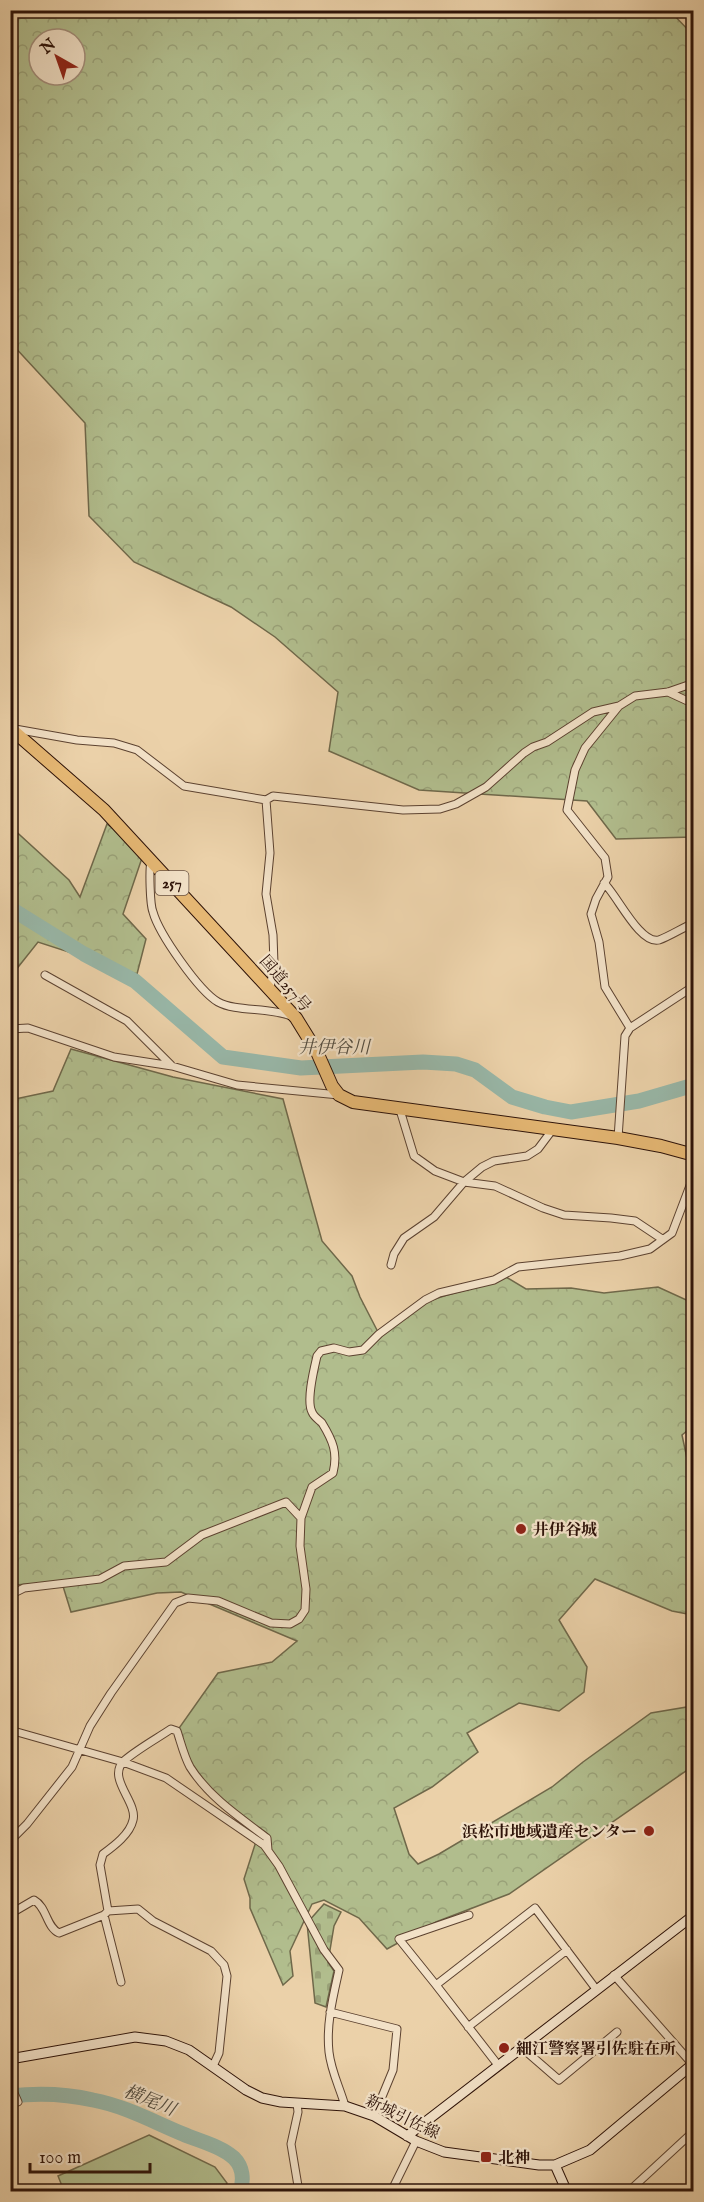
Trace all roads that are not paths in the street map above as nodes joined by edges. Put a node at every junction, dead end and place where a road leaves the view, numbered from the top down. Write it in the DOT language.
graph roads {
  1 [pos="693,683"];
  2 [pos="668,692"];
  3 [pos="693,704"];
  4 [pos="619,706"];
  5 [pos="10,728"];
  6 [pos="266,800"];
  7 [pos="151,861"];
  8 [pos="604,883"];
  9 [pos="693,923"];
  10 [pos="45,975"];
  11 [pos="693,986"];
  12 [pos="270,989"];
  13 [pos="296,1018"];
  14 [pos="630,1028"];
  15 [pos="10,1029"];
  16 [pos="172,1066"];
  17 [pos="335,1091"];
  18 [pos="400,1110"];
  19 [pos="553,1129"];
  20 [pos="618,1138"];
  21 [pos="693,1155"];
  22 [pos="693,1175"];
  23 [pos="464,1182"];
  24 [pos="662,1239"];
  25 [pos="391,1265"];
  26 [pos="301,1518"];
  27 [pos="10,1595"];
  28 [pos="10,1730"];
  29 [pos="80,1749"];
  30 [pos="123,1762"];
  31 [pos="10,1840"];
  32 [pos="269,1852"];
  33 [pos="106,1913"];
  34 [pos="10,1914"];
  35 [pos="469,1915"];
  36 [pos="692,1921"];
  37 [pos="567,1950"];
  38 [pos="614,1976"];
  39 [pos="121,1982"];
  40 [pos="436,1985"];
  41 [pos="596,1989"];
  42 [pos="330,2012"];
  43 [pos="468,2027"];
  44 [pos="617,2032"];
  45 [pos="521,2047"];
  46 [pos="10,2060"];
  47 [pos="498,2065"];
  48 [pos="693,2065"];
  49 [pos="213,2066"];
  50 [pos="11,2086"];
  51 [pos="18,2102"];
  52 [pos="297,2103"];
  53 [pos="345,2106"];
  54 [pos="374,2116"];
  55 [pos="693,2131"];
  56 [pos="412,2138"];
  57 [pos="555,2165"];
  58 [pos="299,2192"];
  59 [pos="391,2192"];
  60 [pos="567,2192"];
  61 [pos="627,2192"];
  1 -- 2 [label="street"];
  2 -- 3 [label="street"];
  2 -- 4 [label="street"];
  4 -- 6 [label="street"];
  4 -- 8 [label="street"];
  5 -- 6 [label="street"];
  5 -- 7 [label="highway, 国道257号 / 257"];
  6 -- 12 [label="street"];
  7 -- 12 [label="highway, 国道257号 / 257"];
  7 -- 13 [label="street"];
  8 -- 9 [label="street"];
  8 -- 14 [label="street"];
  10 -- 16 [label="street"];
  11 -- 14 [label="street"];
  12 -- 13 [label="highway, 国道257号 / 257"];
  13 -- 17 [label="highway, 国道257号 / 257"];
  14 -- 20 [label="street"];
  15 -- 16 [label="street"];
  16 -- 17 [label="street"];
  17 -- 18 [label="highway"];
  18 -- 19 [label="highway"];
  18 -- 23 [label="street"];
  19 -- 20 [label="highway"];
  19 -- 23 [label="street"];
  20 -- 21 [label="highway"];
  22 -- 24 [label="street"];
  23 -- 24 [label="street"];
  23 -- 25 [label="street"];
  24 -- 26 [label="street"];
  26 -- 27 [label="street"];
  26 -- 29 [label="street"];
  28 -- 29 [label="street"];
  29 -- 30 [label="street"];
  29 -- 31 [label="street"];
  30 -- 32 [label="street"];
  30 -- 32 [label="street"];
  30 -- 33 [label="street"];
  32 -- 42 [label="street"];
  33 -- 34 [label="street"];
  33 -- 39 [label="street"];
  33 -- 49 [label="street"];
  35 -- 40 [label="street"];
  36 -- 38 [label="main road"];
  37 -- 40 [label="street"];
  37 -- 41 [label="street"];
  37 -- 43 [label="street"];
  38 -- 41 [label="main road"];
  38 -- 48 [label="street"];
  40 -- 43 [label="street"];
  41 -- 45 [label="main road"];
  42 -- 53 [label="street"];
  42 -- 54 [label="street"];
  43 -- 47 [label="street"];
  44 -- 45 [label="street"];
  45 -- 47 [label="main road"];
  46 -- 49 [label="main road, 新城引佐線"];
  47 -- 56 [label="main road"];
  48 -- 57 [label="main road, 新城引佐線"];
  49 -- 52 [label="main road, 新城引佐線"];
  50 -- 51 [label="street"];
  52 -- 53 [label="main road, 新城引佐線"];
  52 -- 58 [label="street"];
  53 -- 54 [label="main road, 新城引佐線"];
  54 -- 56 [label="main road, 新城引佐線"];
  55 -- 61 [label="street"];
  56 -- 57 [label="main road, 新城引佐線"];
  56 -- 59 [label="street"];
  57 -- 60 [label="main road"];
}
